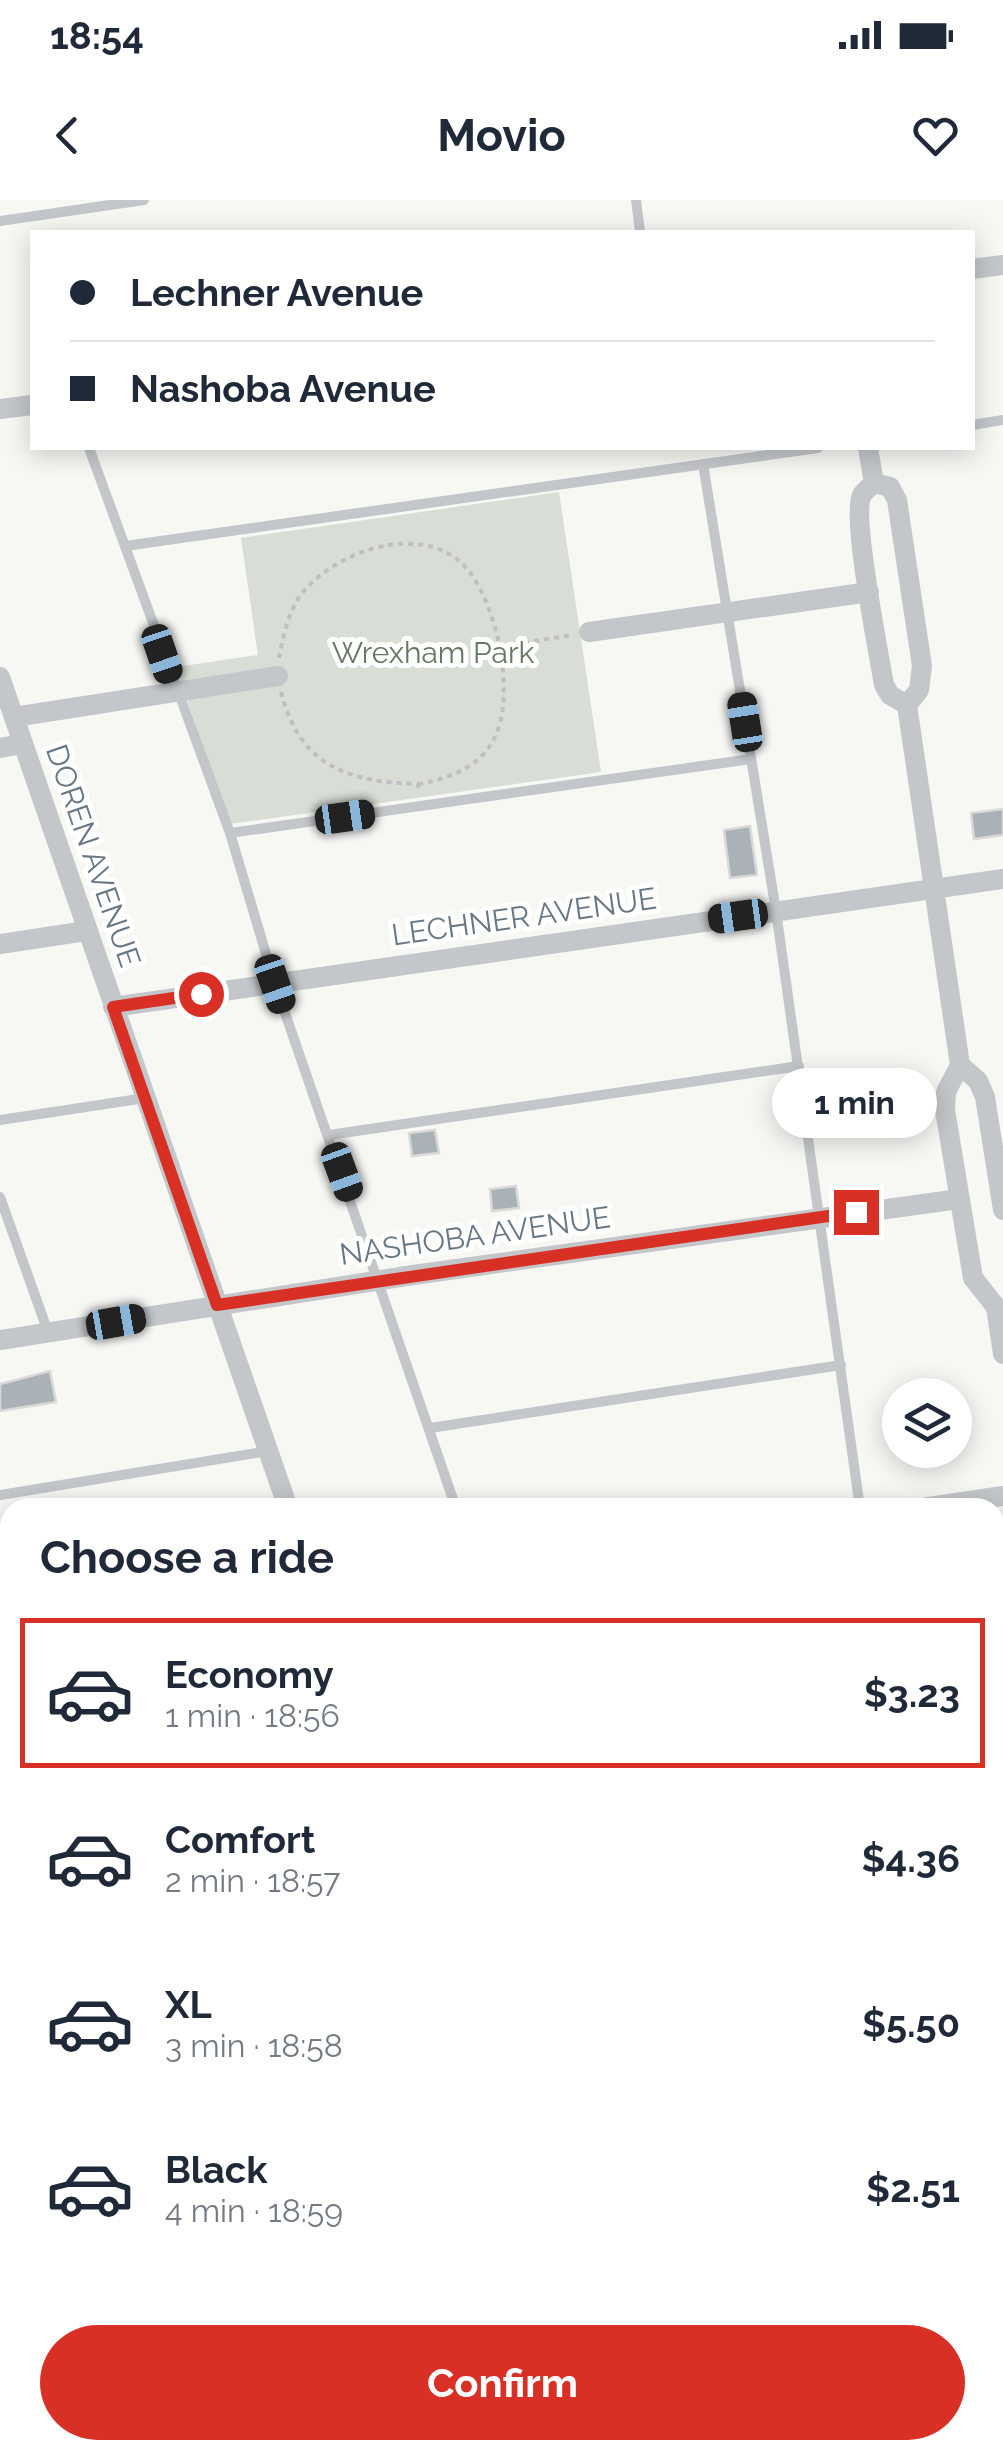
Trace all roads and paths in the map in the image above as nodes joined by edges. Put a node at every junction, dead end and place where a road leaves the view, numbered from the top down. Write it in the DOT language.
graph roads {
  1 [pos="144,200"];
  2 [pos="636,200"];
  3 [pos="0,221"];
  4 [pos="640,230"];
  5 [pos="1003,265"];
  6 [pos="975,269"];
  7 [pos="30,405"];
  8 [pos="0,407"];
  9 [pos="1003,420"];
  10 [pos="975,425"];
  11 [pos="91,450"];
  12 [pos="804,450"];
  13 [pos="868,450"];
  14 [pos="703,464"];
  15 [pos="874,484"];
  16 [pos="126,546"];
  17 [pos="869,592"];
  18 [pos="727,613"];
  19 [pos="589,632"];
  20 [pos="500,646"];
  21 [pos="0,676"];
  22 [pos="278,676"];
  23 [pos="174,689"];
  24 [pos="906,704"];
  25 [pos="14,717"];
  26 [pos="22,744"];
  27 [pos="0,748"];
  28 [pos="751,759"];
  29 [pos="418,784"];
  30 [pos="422,806"];
  31 [pos="230,833"];
  32 [pos="1003,878"];
  33 [pos="933,888"];
  34 [pos="776,911"];
  35 [pos="86,931"];
  36 [pos="0,944"];
  37 [pos="275,984"];
  38 [pos="113,1007"];
  39 [pos="799,1066"];
  40 [pos="960,1066"];
  41 [pos="145,1098"];
  42 [pos="0,1120"];
  43 [pos="329,1136"];
  44 [pos="0,1197"];
  45 [pos="959,1199"];
  46 [pos="1003,1210"];
  47 [pos="822,1216"];
  48 [pos="380,1280"];
  49 [pos="1001,1303"];
  50 [pos="217,1305"];
  51 [pos="48,1333"];
  52 [pos="0,1340"];
  53 [pos="1003,1354"];
  54 [pos="841,1365"];
  55 [pos="430,1428"];
  56 [pos="268,1451"];
  57 [pos="0,1495"];
  58 [pos="284,1498"];
  59 [pos="453,1498"];
  60 [pos="859,1498"];
  1 -- 3 [label="lane"];
  2 -- 4 [label="lane"];
  5 -- 6 [label="street"];
  7 -- 8 [label="street"];
  9 -- 10 [label="lane"];
  11 -- 16 [label="lane"];
  12 -- 14 [label="lane"];
  13 -- 15 [label="street"];
  14 -- 16 [label="lane"];
  14 -- 18 [label="lane"];
  15 -- 17 [label="street"];
  15 -- 24 [label="street"];
  16 -- 23 [label="lane"];
  17 -- 18 [label="street"];
  17 -- 24 [label="street"];
  18 -- 19 [label="street"];
  18 -- 28 [label="lane"];
  19 -- 20 [label="path"];
  20 -- 22 [label="path"];
  20 -- 29 [label="path"];
  21 -- 25 [label="street, DOREN AVENUE"];
  22 -- 23 [label="street"];
  22 -- 29 [label="path"];
  23 -- 25 [label="street"];
  23 -- 31 [label="lane"];
  24 -- 33 [label="street"];
  25 -- 26 [label="street, DOREN AVENUE"];
  26 -- 27 [label="street"];
  26 -- 35 [label="street, DOREN AVENUE"];
  28 -- 30 [label="lane"];
  28 -- 34 [label="lane"];
  29 -- 30 [label="path"];
  30 -- 31 [label="lane"];
  31 -- 37 [label="lane"];
  32 -- 33 [label="street, LECHNER AVENUE"];
  33 -- 34 [label="street, LECHNER AVENUE"];
  33 -- 40 [label="street"];
  34 -- 37 [label="street, LECHNER AVENUE"];
  34 -- 39 [label="lane"];
  35 -- 36 [label="street"];
  35 -- 38 [label="street, DOREN AVENUE"];
  37 -- 38 [label="street, LECHNER AVENUE"];
  37 -- 43 [label="lane"];
  38 -- 41 [label="street, DOREN AVENUE"];
  39 -- 43 [label="lane"];
  39 -- 47 [label="lane"];
  40 -- 45 [label="street"];
  40 -- 46 [label="street"];
  41 -- 42 [label="lane"];
  41 -- 50 [label="street, DOREN AVENUE"];
  43 -- 48 [label="lane"];
  44 -- 51 [label="lane"];
  45 -- 47 [label="street, NASHOBA AVENUE"];
  45 -- 49 [label="street"];
  47 -- 48 [label="street, NASHOBA AVENUE"];
  47 -- 54 [label="lane"];
  48 -- 50 [label="street, NASHOBA AVENUE"];
  48 -- 55 [label="lane"];
  49 -- 53 [label="street"];
  50 -- 51 [label="street, NASHOBA AVENUE"];
  50 -- 56 [label="street, DOREN AVENUE"];
  51 -- 52 [label="street, NASHOBA AVENUE"];
  54 -- 55 [label="lane"];
  54 -- 60 [label="lane"];
  55 -- 59 [label="lane"];
  56 -- 57 [label="lane"];
  56 -- 58 [label="street, DOREN AVENUE"];
}
